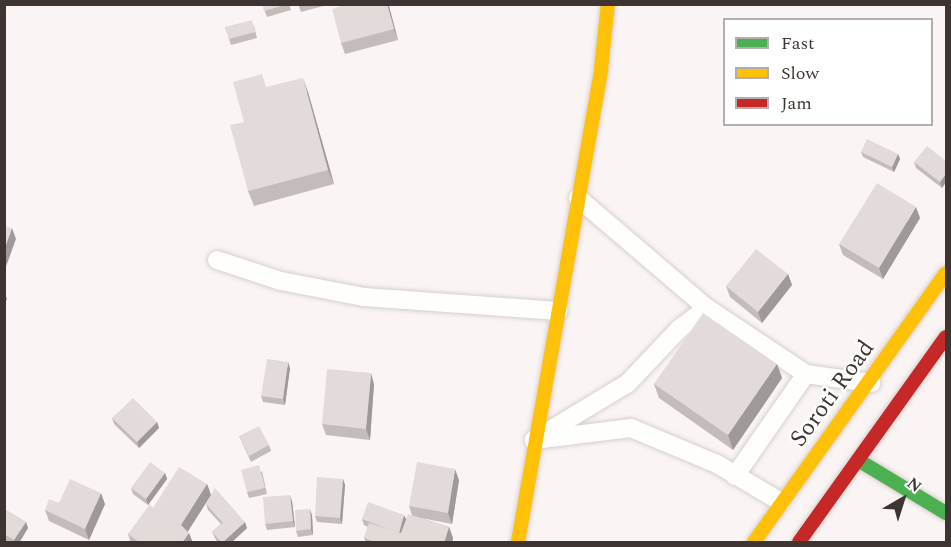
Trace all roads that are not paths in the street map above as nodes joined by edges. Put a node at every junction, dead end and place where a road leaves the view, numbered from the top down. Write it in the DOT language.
graph roads {
  1 [pos="608,4"];
  2 [pos="578,198"];
  3 [pos="217,260"];
  4 [pos="946,273"];
  5 [pos="707,308"];
  6 [pos="558,311"];
  7 [pos="946,337"];
  8 [pos="807,374"];
  9 [pos="870,383"];
  10 [pos="534,440"];
  11 [pos="858,460"];
  12 [pos="735,476"];
  13 [pos="781,502"];
  14 [pos="946,513"];
  15 [pos="518,543"];
  16 [pos="754,543"];
  17 [pos="799,543"];
  1 -- 2 [label="street"];
  2 -- 5 [label="lane"];
  2 -- 6 [label="street"];
  3 -- 6 [label="lane"];
  4 -- 9 [label="street, Soroti Road"];
  5 -- 8 [label="lane"];
  5 -- 10 [label="lane"];
  6 -- 10 [label="street"];
  7 -- 11 [label="street"];
  8 -- 9 [label="lane"];
  8 -- 12 [label="lane"];
  9 -- 13 [label="street, Soroti Road"];
  10 -- 12 [label="lane"];
  10 -- 15 [label="street"];
  11 -- 14 [label="street"];
  11 -- 17 [label="street"];
  12 -- 13 [label="lane"];
  13 -- 16 [label="street, Soroti Road"];
}
